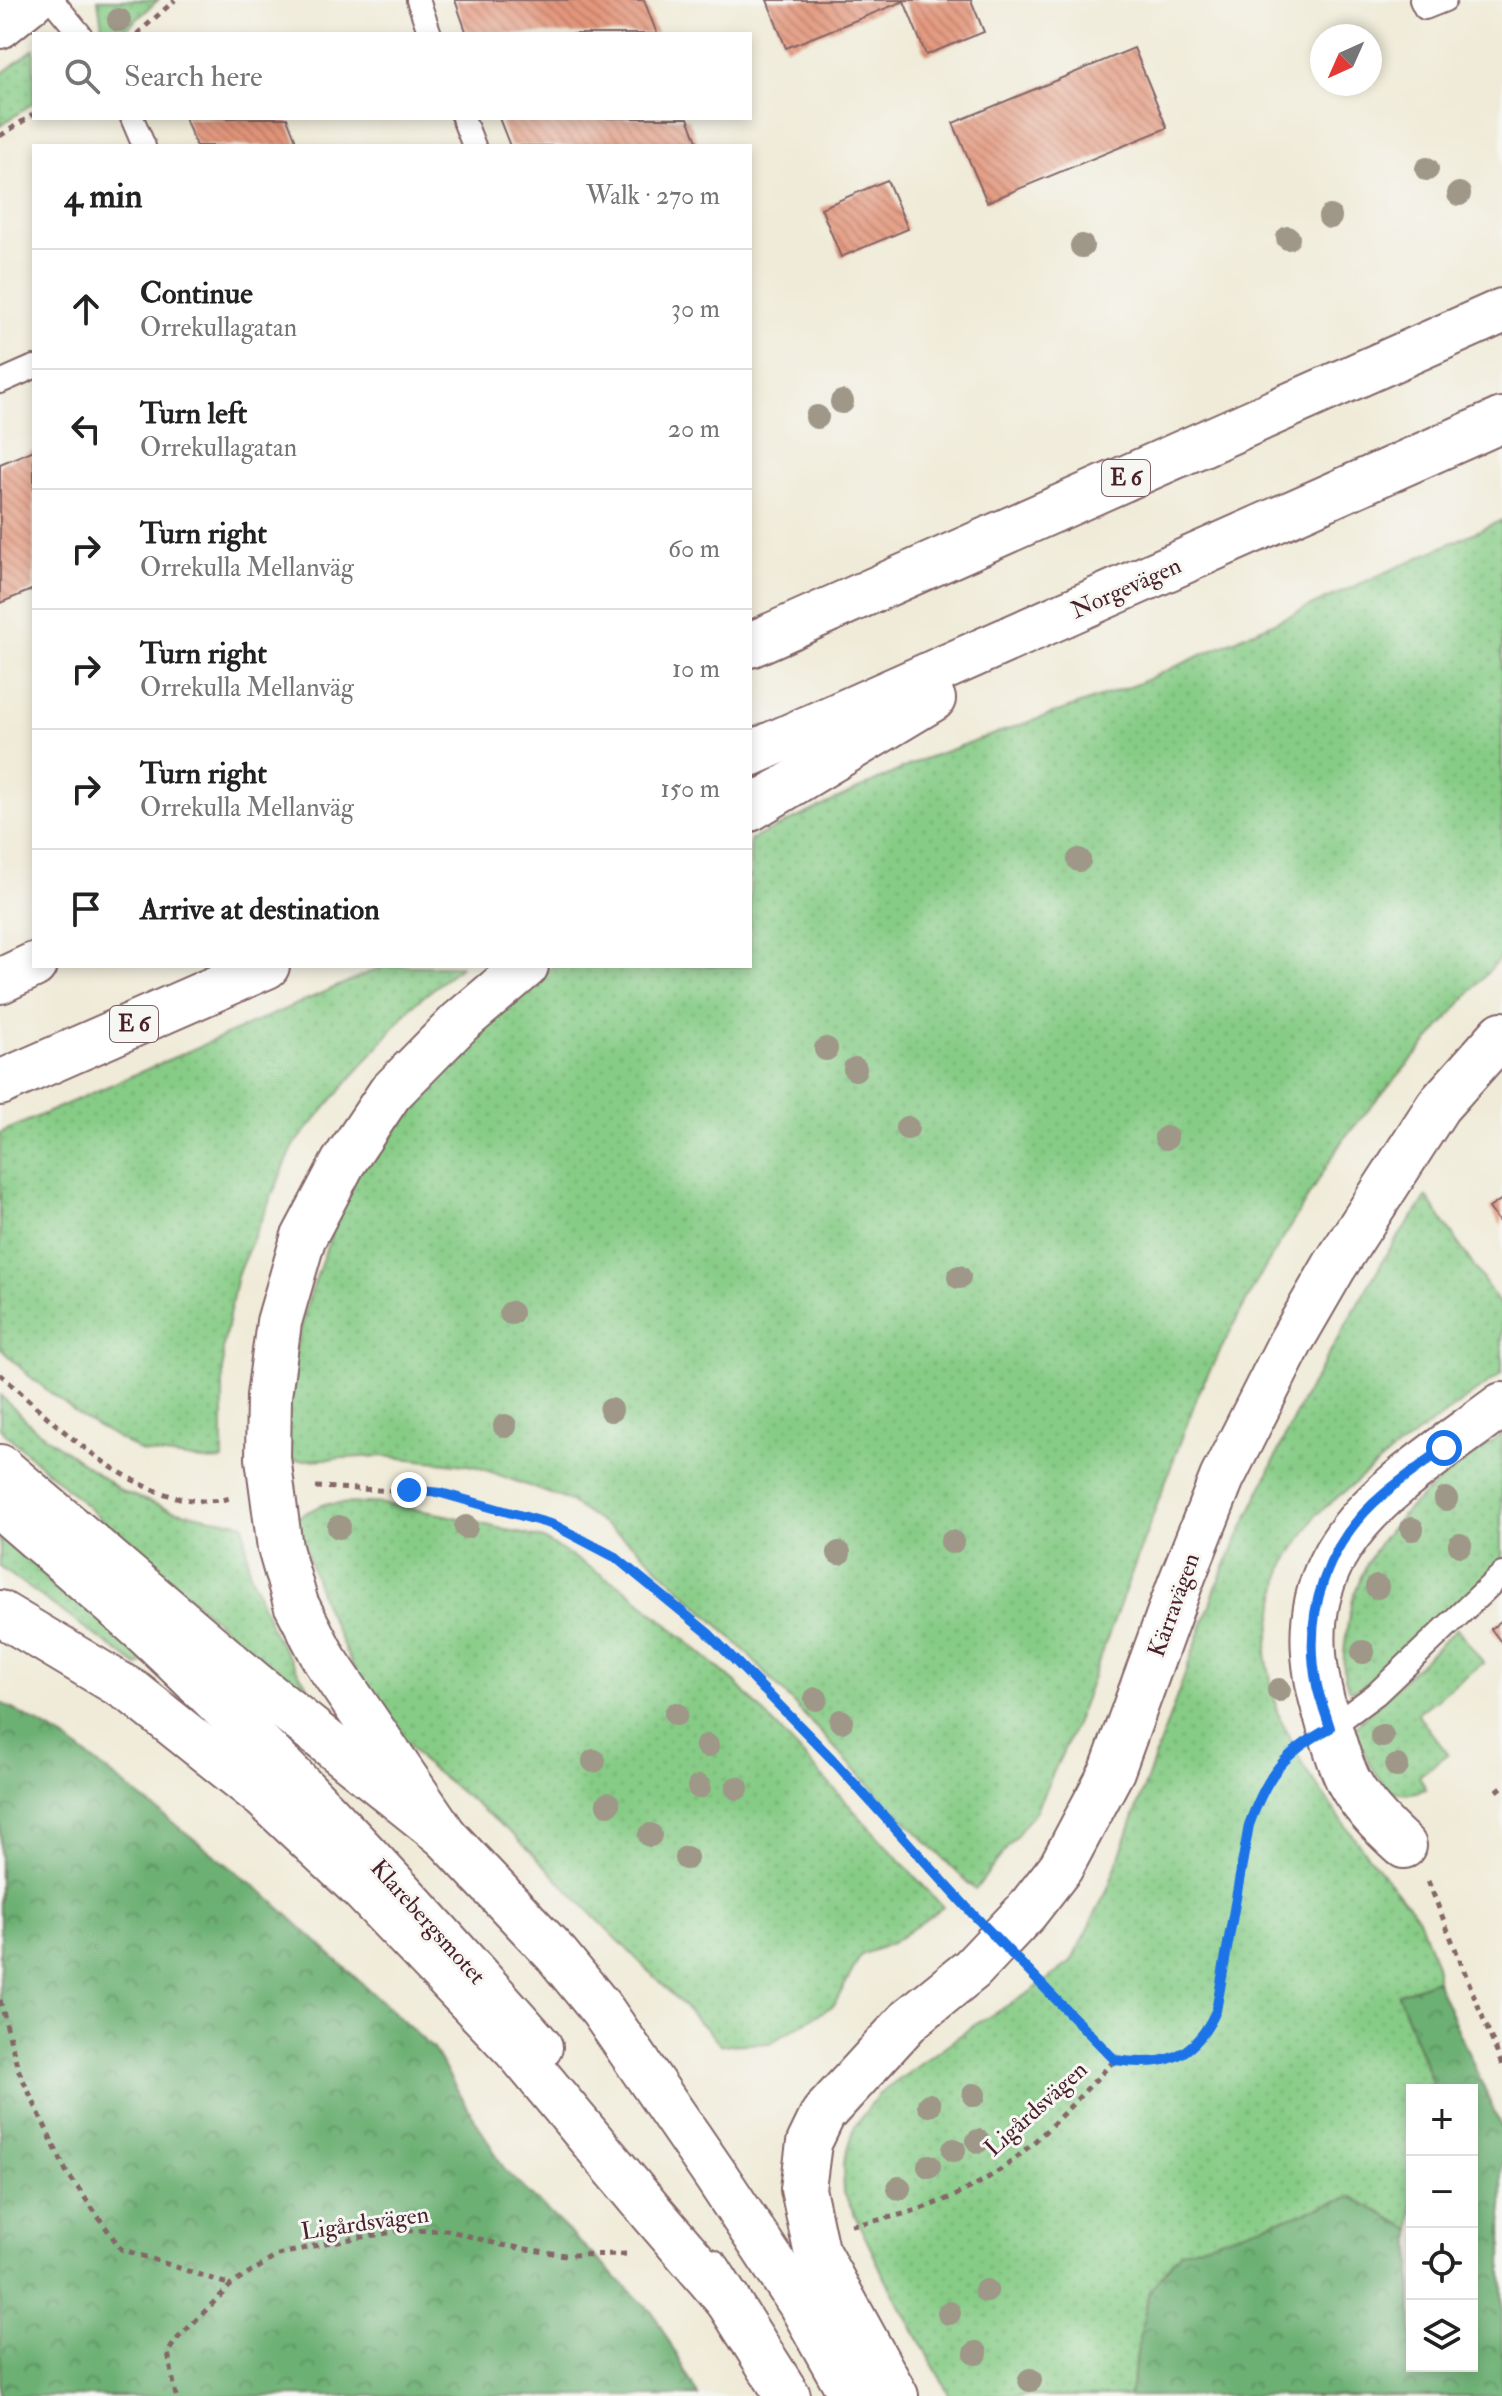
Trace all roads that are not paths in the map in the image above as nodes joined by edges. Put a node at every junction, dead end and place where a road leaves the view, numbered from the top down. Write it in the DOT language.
graph roads {
  1 [pos="32,0"];
  2 [pos="52,0"];
  3 [pos="418,0"];
  4 [pos="1421,0"];
  5 [pos="1445,0"];
  6 [pos="0,26"];
  7 [pos="78,32"];
  8 [pos="429,32"];
  9 [pos="133,120"];
  10 [pos="464,120"];
  11 [pos="143,144"];
  12 [pos="473,144"];
  13 [pos="1502,311"];
  14 [pos="32,368"];
  15 [pos="0,382"];
  16 [pos="1502,420"];
  17 [pos="1217,547"];
  18 [pos="752,644"];
  19 [pos="752,753"];
  20 [pos="752,808"];
  21 [pos="32,966"];
  22 [pos="262,968"];
  23 [pos="524,968"];
  24 [pos="0,981"];
  25 [pos="1502,1034"];
  26 [pos="0,1083"];
  27 [pos="1502,1405"];
  28 [pos="0,1467"];
  29 [pos="0,1506"];
  30 [pos="1502,1574"];
  31 [pos="0,1613"];
  32 [pos="1330,1728"];
  33 [pos="445,1836"];
  34 [pos="1404,1846"];
  35 [pos="729,2302"];
  36 [pos="788,2396"];
  37 [pos="852,2396"];
  38 [pos="896,2396"];
  1 -- 6 [label="main road"];
  2 -- 7 [label="lane"];
  3 -- 8 [label="lane"];
  4 -- 5 [label="lane"];
  9 -- 11 [label="lane"];
  10 -- 12 [label="lane"];
  13 -- 18 [label="main road, E 6"];
  14 -- 15 [label="lane"];
  16 -- 17 [label="main road, Norgevägen"];
  17 -- 19 [label="main road, Norgevägen"];
  17 -- 20 [label="main road"];
  21 -- 24 [label="main road"];
  22 -- 26 [label="main road, E 6"];
  23 -- 33 [label="main road"];
  25 -- 38 [label="main road, Kärravägen"];
  27 -- 32 [label="main road"];
  28 -- 33 [label="main road"];
  29 -- 35 [label="main road, Klarebergsmotet"];
  30 -- 32 [label="lane"];
  31 -- 35 [label="main road"];
  32 -- 34 [label="main road"];
  33 -- 37 [label="main road"];
  35 -- 36 [label="main road, Klarebergsmotet"];
}
